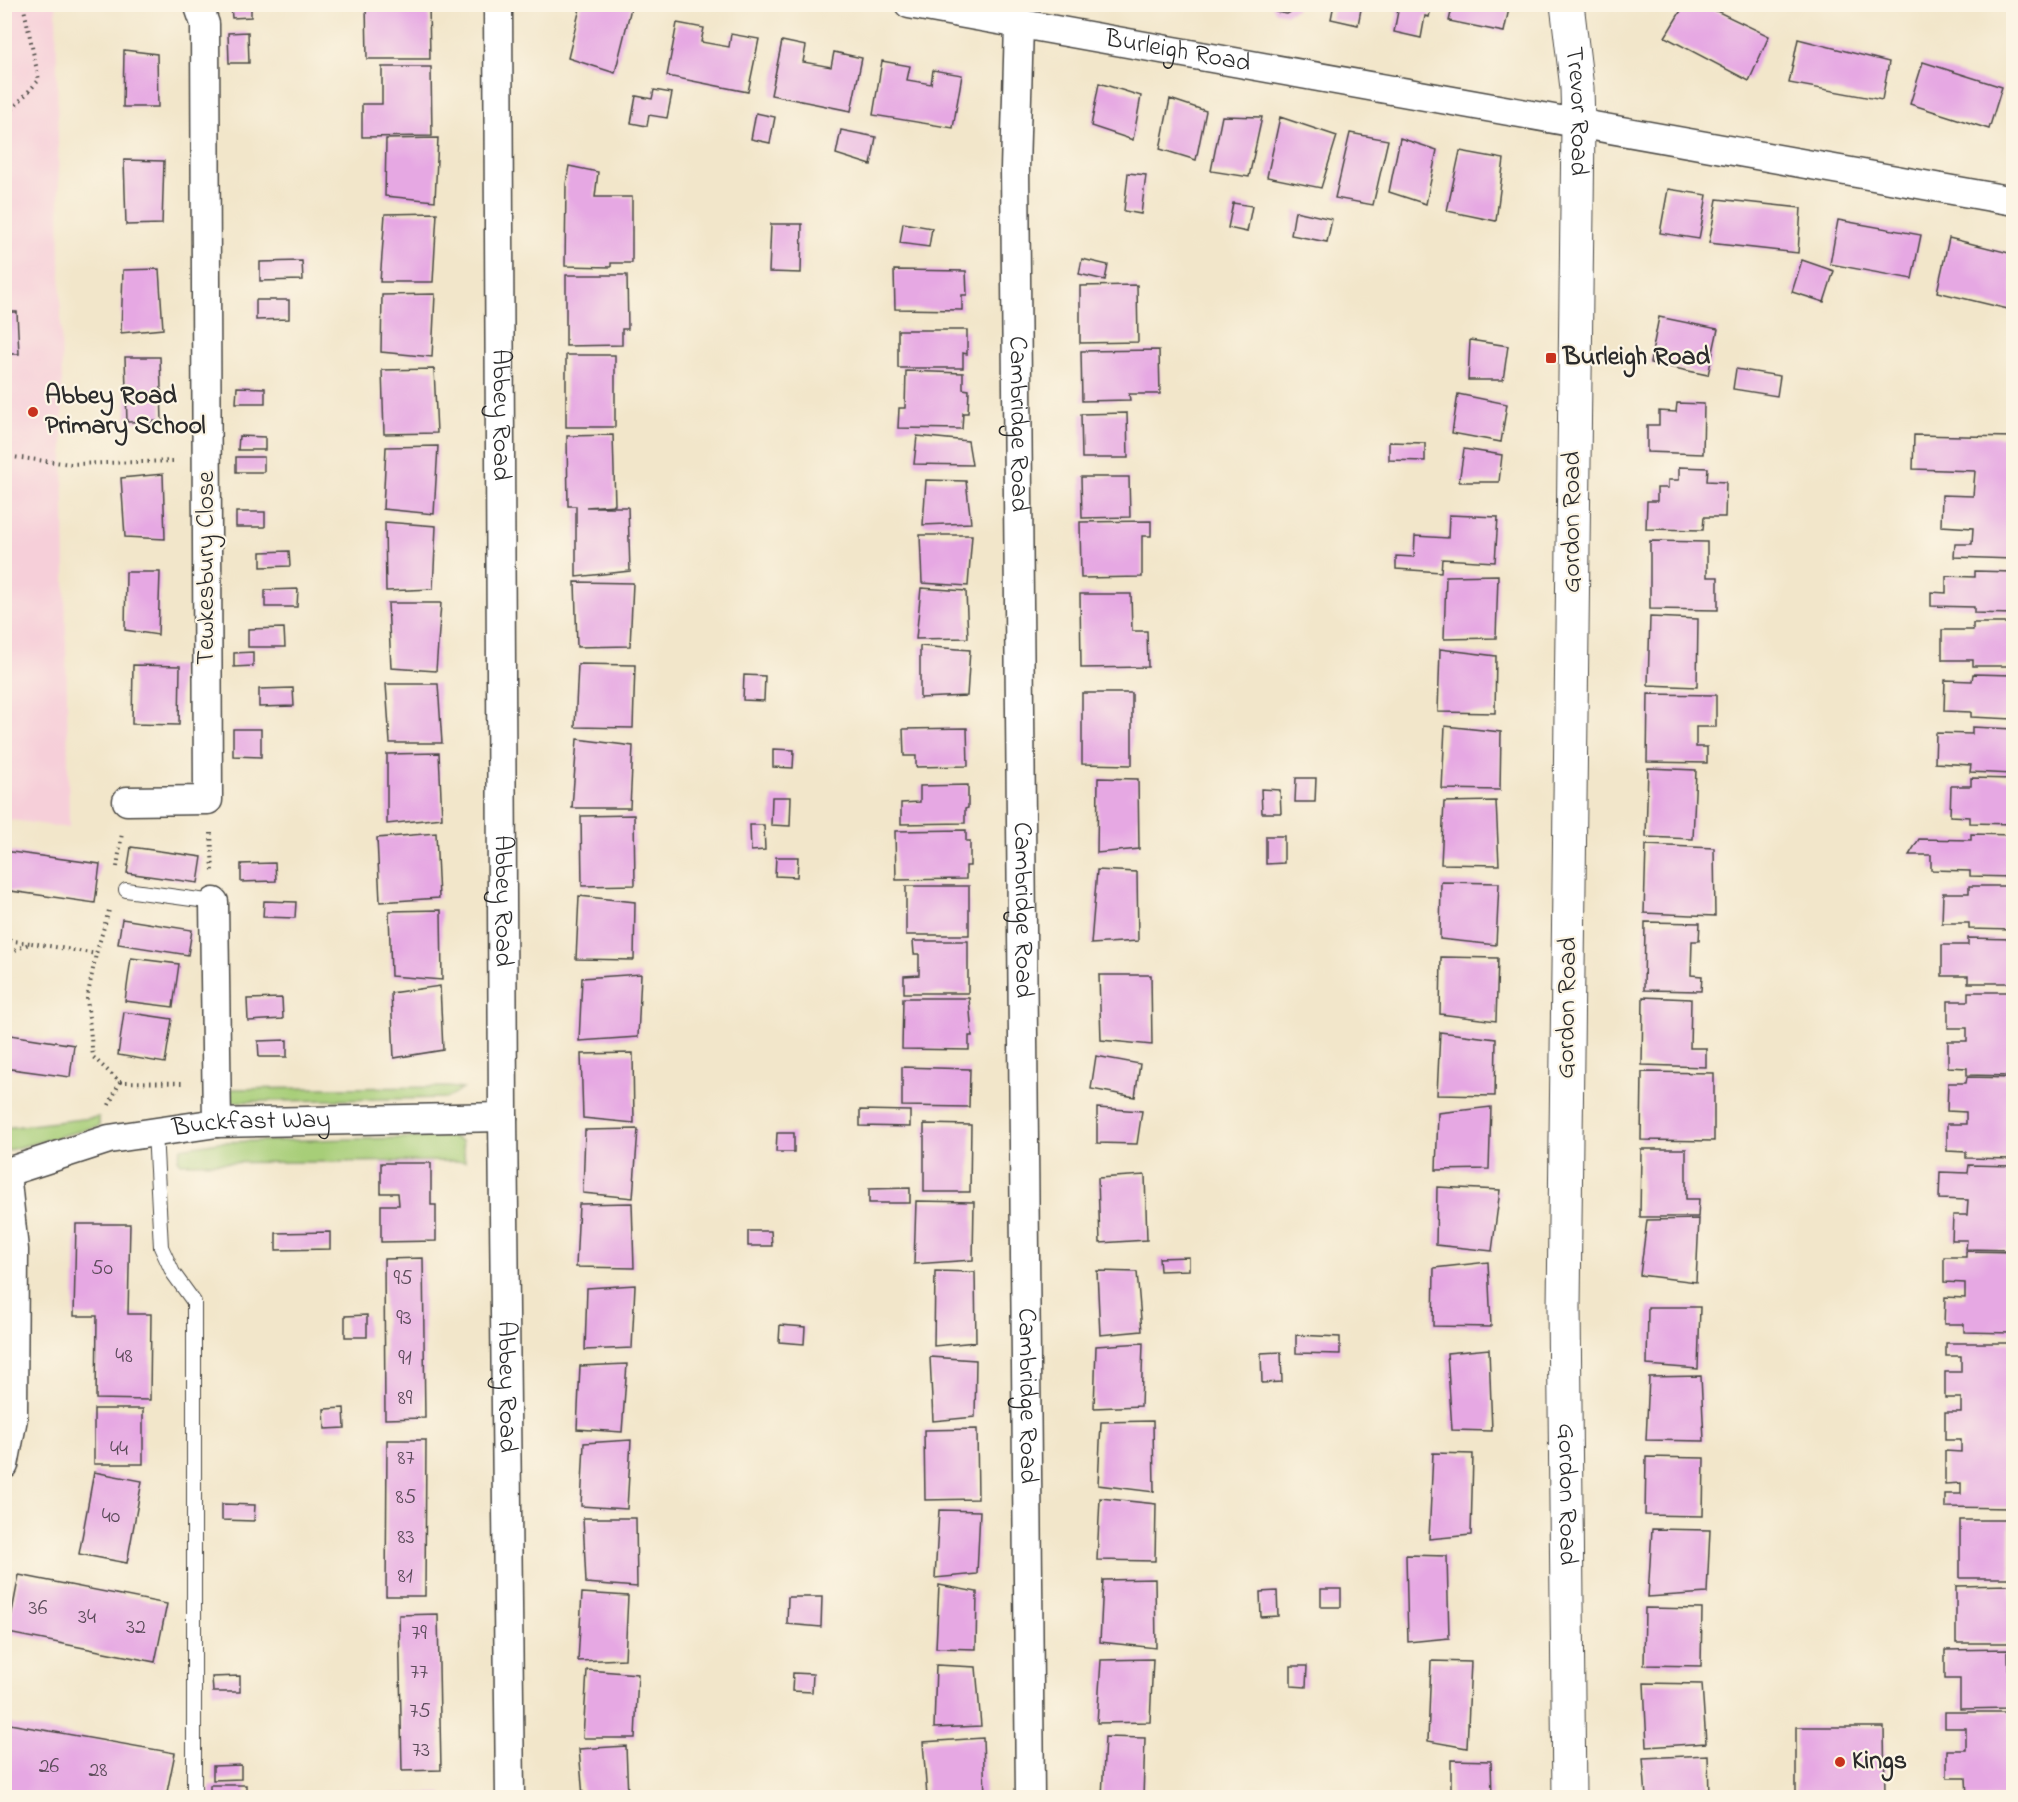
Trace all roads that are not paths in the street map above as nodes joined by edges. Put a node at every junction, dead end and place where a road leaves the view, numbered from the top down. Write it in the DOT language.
graph roads {
  1 [pos="198,4"];
  2 [pos="498,4"];
  3 [pos="909,4"];
  4 [pos="1567,4"];
  5 [pos="962,9"];
  6 [pos="1019,24"];
  7 [pos="1578,124"];
  8 [pos="2013,201"];
  9 [pos="1576,219"];
  10 [pos="127,801"];
  11 [pos="126,890"];
  12 [pos="214,902"];
  13 [pos="503,1117"];
  14 [pos="217,1123"];
  15 [pos="155,1132"];
  16 [pos="5,1173"];
  17 [pos="4,1465"];
  18 [pos="194,1797"];
  19 [pos="510,1797"];
  20 [pos="1030,1797"];
  21 [pos="1569,1797"];
  1 -- 10 [label="street, Tewkesbury Close"];
  2 -- 13 [label="street, Abbey Road"];
  3 -- 5 [label="street, Burleigh Road"];
  4 -- 7 [label="street, Trevor Road"];
  5 -- 6 [label="street, Burleigh Road"];
  6 -- 7 [label="street, Burleigh Road"];
  6 -- 20 [label="street, Cambridge Road"];
  7 -- 8 [label="street, Burleigh Road"];
  7 -- 9 [label="street, Trevor Road"];
  9 -- 21 [label="street, Gordon Road"];
  11 -- 12 [label="lane"];
  12 -- 14 [label="street"];
  13 -- 14 [label="street, Buckfast Way"];
  13 -- 19 [label="street, Abbey Road"];
  14 -- 15 [label="street, Buckfast Way"];
  15 -- 16 [label="street, Buckfast Way"];
  15 -- 18 [label="lane"];
  16 -- 17 [label="street"];
}
